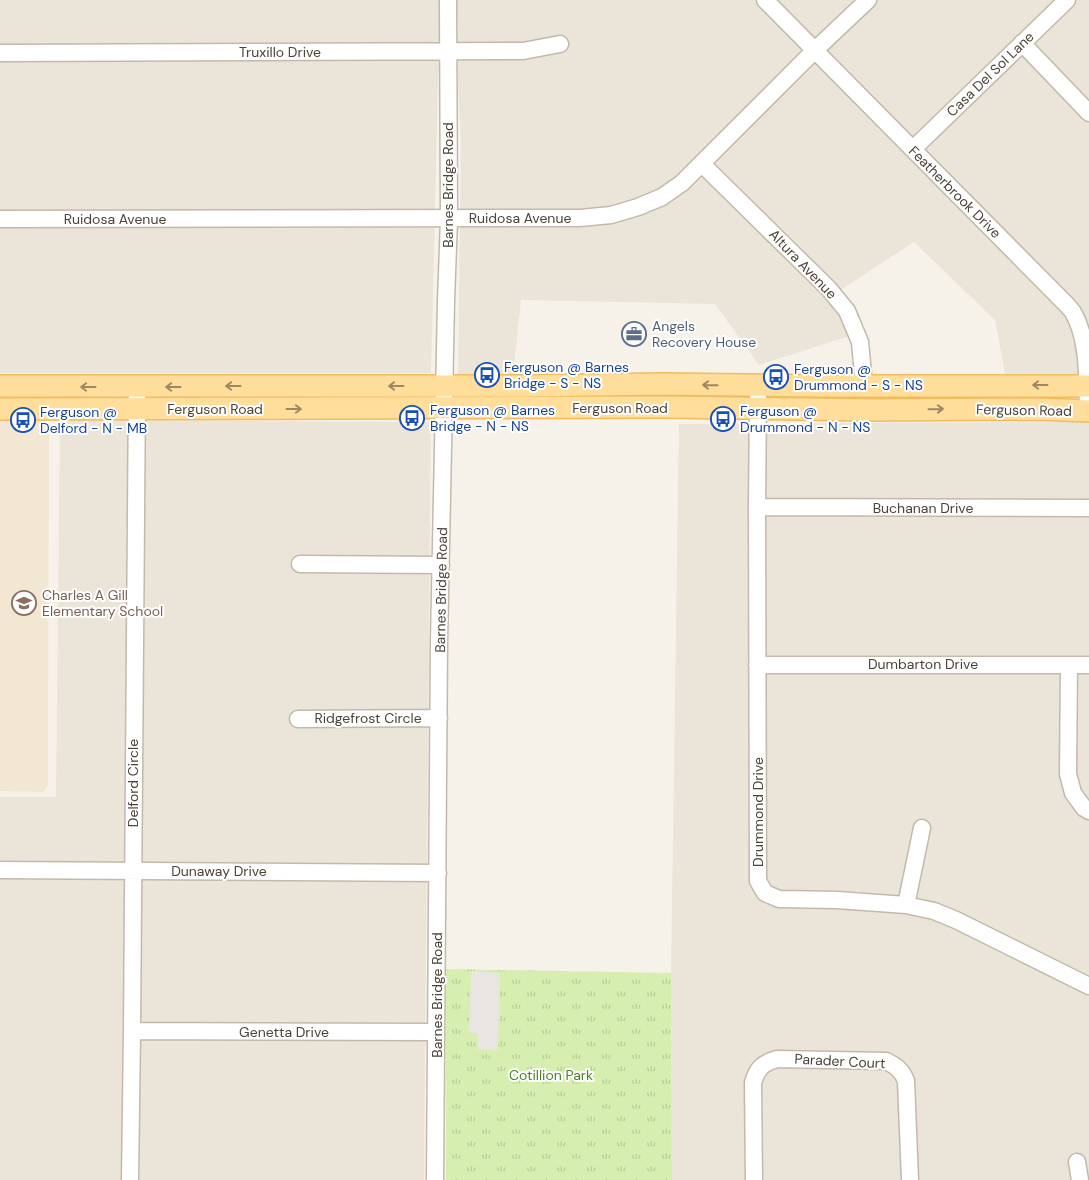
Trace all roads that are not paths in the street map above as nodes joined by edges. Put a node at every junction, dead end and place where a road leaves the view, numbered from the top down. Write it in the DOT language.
graph roads {
  1 [pos="448,0"];
  2 [pos="765,0"];
  3 [pos="868,0"];
  4 [pos="1068,0"];
  5 [pos="1022,43"];
  6 [pos="560,44"];
  7 [pos="815,50"];
  8 [pos="448,52"];
  9 [pos="0,53"];
  10 [pos="1089,113"];
  11 [pos="913,149"];
  12 [pos="702,164"];
  13 [pos="0,219"];
  14 [pos="449,219"];
  15 [pos="444,385"];
  16 [pos="864,385"];
  17 [pos="0,386"];
  18 [pos="758,386"];
  19 [pos="1088,386"];
  20 [pos="137,387"];
  21 [pos="444,408"];
  22 [pos="758,408"];
  23 [pos="0,409"];
  24 [pos="136,409"];
  25 [pos="1088,411"];
  26 [pos="757,507"];
  27 [pos="1089,508"];
  28 [pos="300,564"];
  29 [pos="441,566"];
  30 [pos="758,665"];
  31 [pos="1069,665"];
  32 [pos="1089,665"];
  33 [pos="439,718"];
  34 [pos="298,719"];
  35 [pos="1089,811"];
  36 [pos="922,828"];
  37 [pos="0,870"];
  38 [pos="133,871"];
  39 [pos="438,873"];
  40 [pos="906,905"];
  41 [pos="1089,986"];
  42 [pos="132,1032"];
  43 [pos="436,1032"];
  44 [pos="1077,1162"];
  45 [pos="130,1180"];
  46 [pos="435,1180"];
  47 [pos="754,1180"];
  48 [pos="910,1180"];
  49 [pos="1080,1180"];
  1 -- 8 [label="street, Barnes Bridge Road"];
  2 -- 7 [label="street, Featherbrook Drive"];
  3 -- 7 [label="street, Ruidosa Avenue"];
  4 -- 5 [label="street, Casa Del Sol Lane"];
  5 -- 10 [label="street"];
  5 -- 11 [label="street, Casa Del Sol Lane"];
  6 -- 8 [label="street, Truxillo Drive"];
  7 -- 11 [label="street, Featherbrook Drive"];
  7 -- 12 [label="street, Ruidosa Avenue"];
  8 -- 9 [label="street, Truxillo Drive"];
  8 -- 14 [label="street, Barnes Bridge Road"];
  11 -- 19 [label="street, Featherbrook Drive"];
  12 -- 14 [label="street, Ruidosa Avenue"];
  12 -- 16 [label="street, Altura Avenue"];
  13 -- 14 [label="street, Ruidosa Avenue"];
  14 -- 15 [label="street, Barnes Bridge Road"];
  18 -- 15 [label="main road, Ferguson Road, one-way"];
  15 -- 20 [label="main road, Ferguson Road, one-way"];
  15 -- 21 [label="street, Barnes Bridge Road"];
  16 -- 18 [label="main road, Ferguson Road"];
  19 -- 16 [label="main road, Ferguson Road, one-way"];
  20 -- 17 [label="main road, Ferguson Road, one-way"];
  18 -- 22 [label="street, Drummond Drive"];
  19 -- 25 [label="street, Featherbrook Drive"];
  20 -- 24 [label="street, Delford Circle"];
  21 -- 22 [label="main road, Ferguson Road"];
  24 -- 21 [label="main road, Ferguson Road, one-way"];
  21 -- 29 [label="street, Barnes Bridge Road"];
  22 -- 25 [label="main road, Ferguson Road, one-way"];
  22 -- 26 [label="street, Drummond Drive"];
  23 -- 24 [label="main road, Ferguson Road"];
  24 -- 38 [label="street, Delford Circle"];
  26 -- 27 [label="street, Buchanan Drive"];
  26 -- 30 [label="street, Drummond Drive"];
  28 -- 29 [label="street"];
  29 -- 33 [label="street, Barnes Bridge Road"];
  30 -- 31 [label="street, Dumbarton Drive"];
  30 -- 40 [label="street, Drummond Drive"];
  31 -- 32 [label="street, Dumbarton Drive"];
  31 -- 35 [label="street"];
  33 -- 34 [label="street, Ridgefrost Circle"];
  33 -- 39 [label="street, Barnes Bridge Road"];
  36 -- 40 [label="street"];
  37 -- 38 [label="street, Dunaway Drive"];
  38 -- 39 [label="street, Dunaway Drive"];
  38 -- 42 [label="street, Delford Circle"];
  39 -- 43 [label="street, Barnes Bridge Road"];
  40 -- 41 [label="street, Drummond Drive"];
  42 -- 43 [label="street, Genetta Drive"];
  42 -- 45 [label="street, Delford Circle"];
  43 -- 46 [label="street, Barnes Bridge Road"];
  44 -- 49 [label="street"];
  47 -- 48 [label="street, Parader Court"];
}
